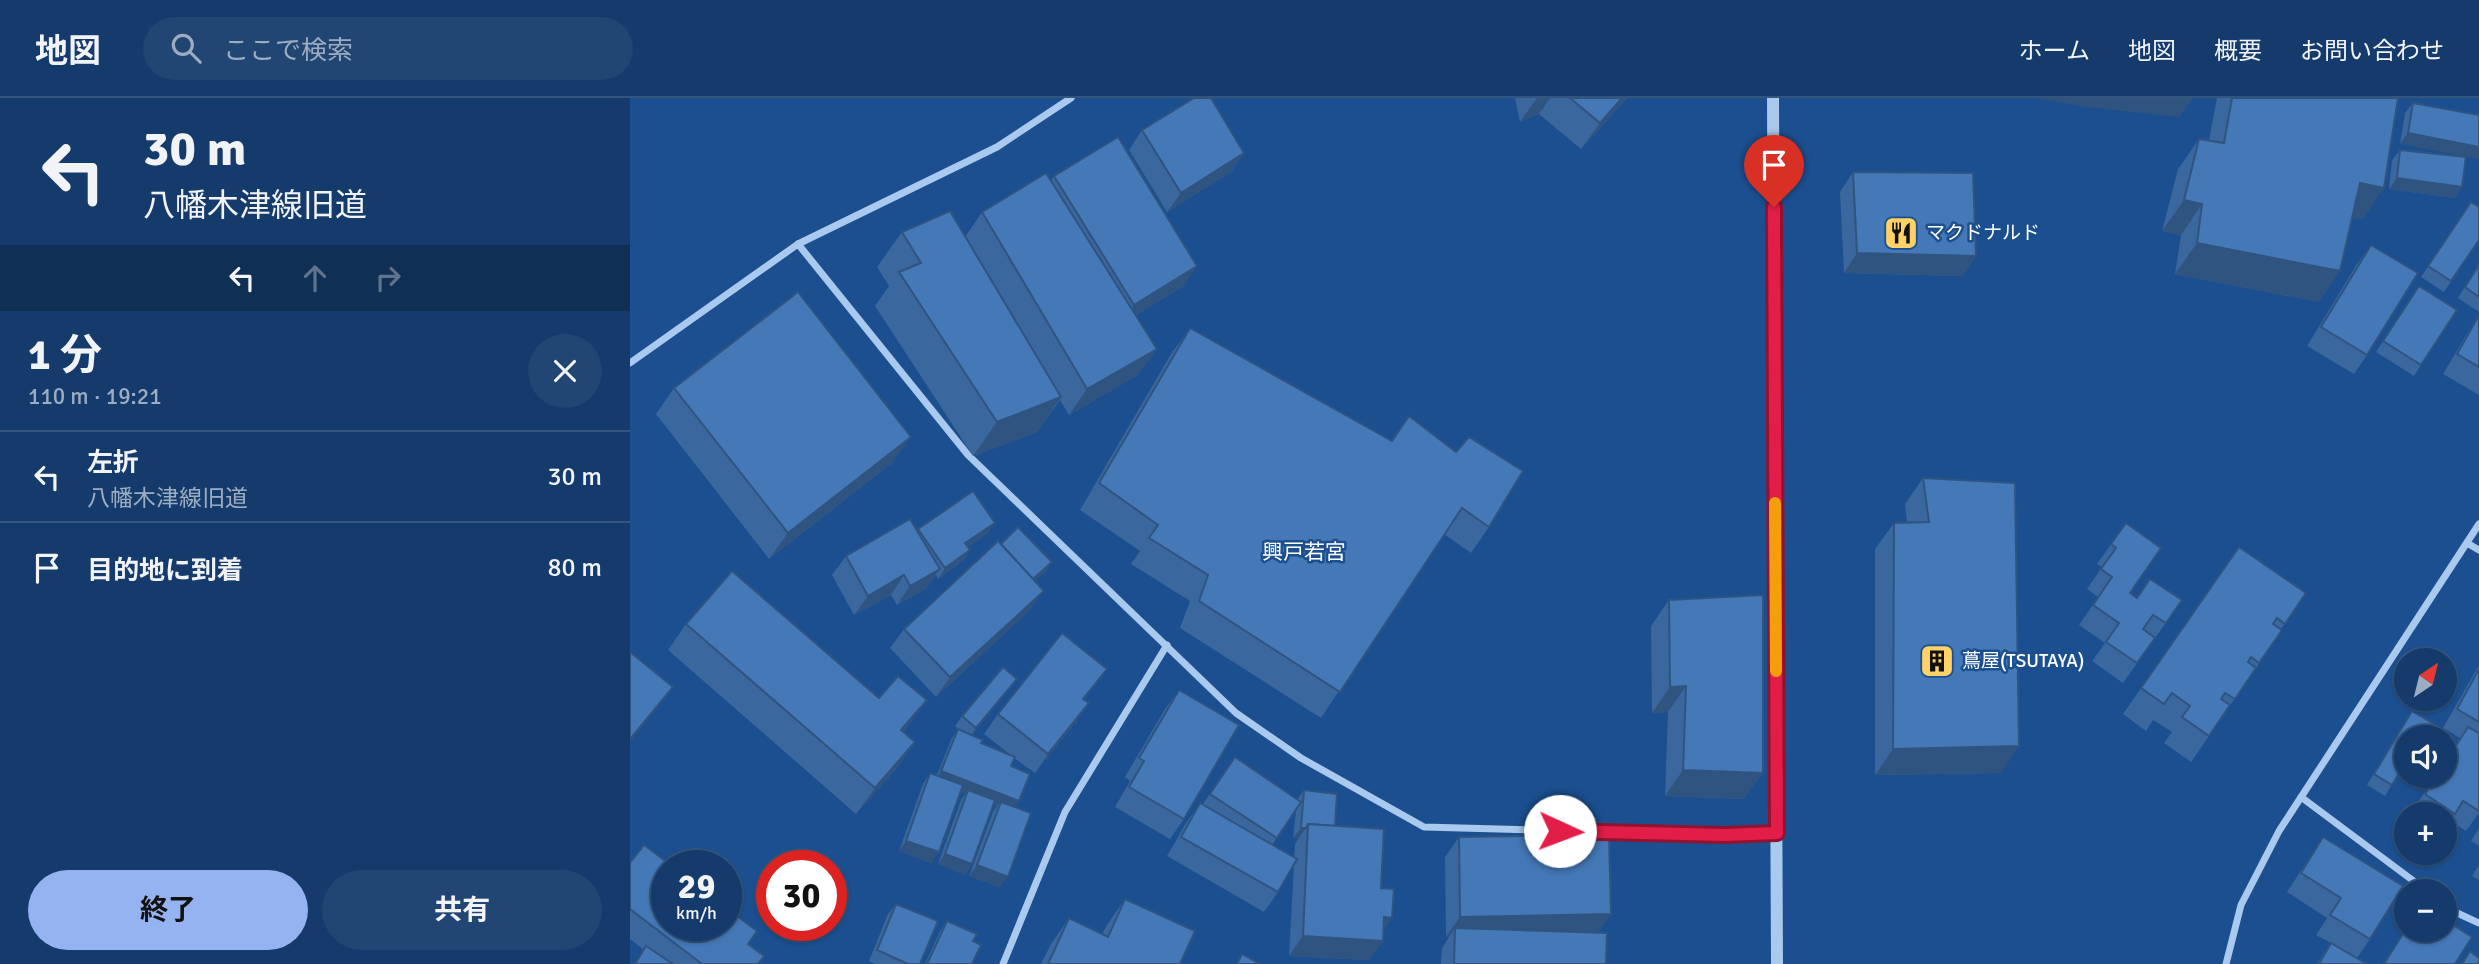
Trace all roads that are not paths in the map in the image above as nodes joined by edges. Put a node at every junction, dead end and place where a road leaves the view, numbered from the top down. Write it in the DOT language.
graph roads {
  1 [pos="1071,98"];
  2 [pos="1773,98"];
  3 [pos="798,244"];
  4 [pos="630,363"];
  5 [pos="2479,524"];
  6 [pos="2467,543"];
  7 [pos="2479,550"];
  8 [pos="1167,645"];
  9 [pos="2301,797"];
  10 [pos="1777,833"];
  11 [pos="2411,879"];
  12 [pos="2457,913"];
  13 [pos="2479,923"];
  14 [pos="1003,964"];
  15 [pos="1777,964"];
  16 [pos="2226,964"];
  1 -- 3 [label="street"];
  2 -- 10 [label="street"];
  3 -- 4 [label="street"];
  3 -- 8 [label="street"];
  5 -- 6 [label="street"];
  6 -- 7 [label="street"];
  6 -- 9 [label="street"];
  8 -- 10 [label="street"];
  8 -- 14 [label="street"];
  9 -- 11 [label="street"];
  9 -- 16 [label="street"];
  10 -- 15 [label="street"];
  12 -- 13 [label="street"];
}
